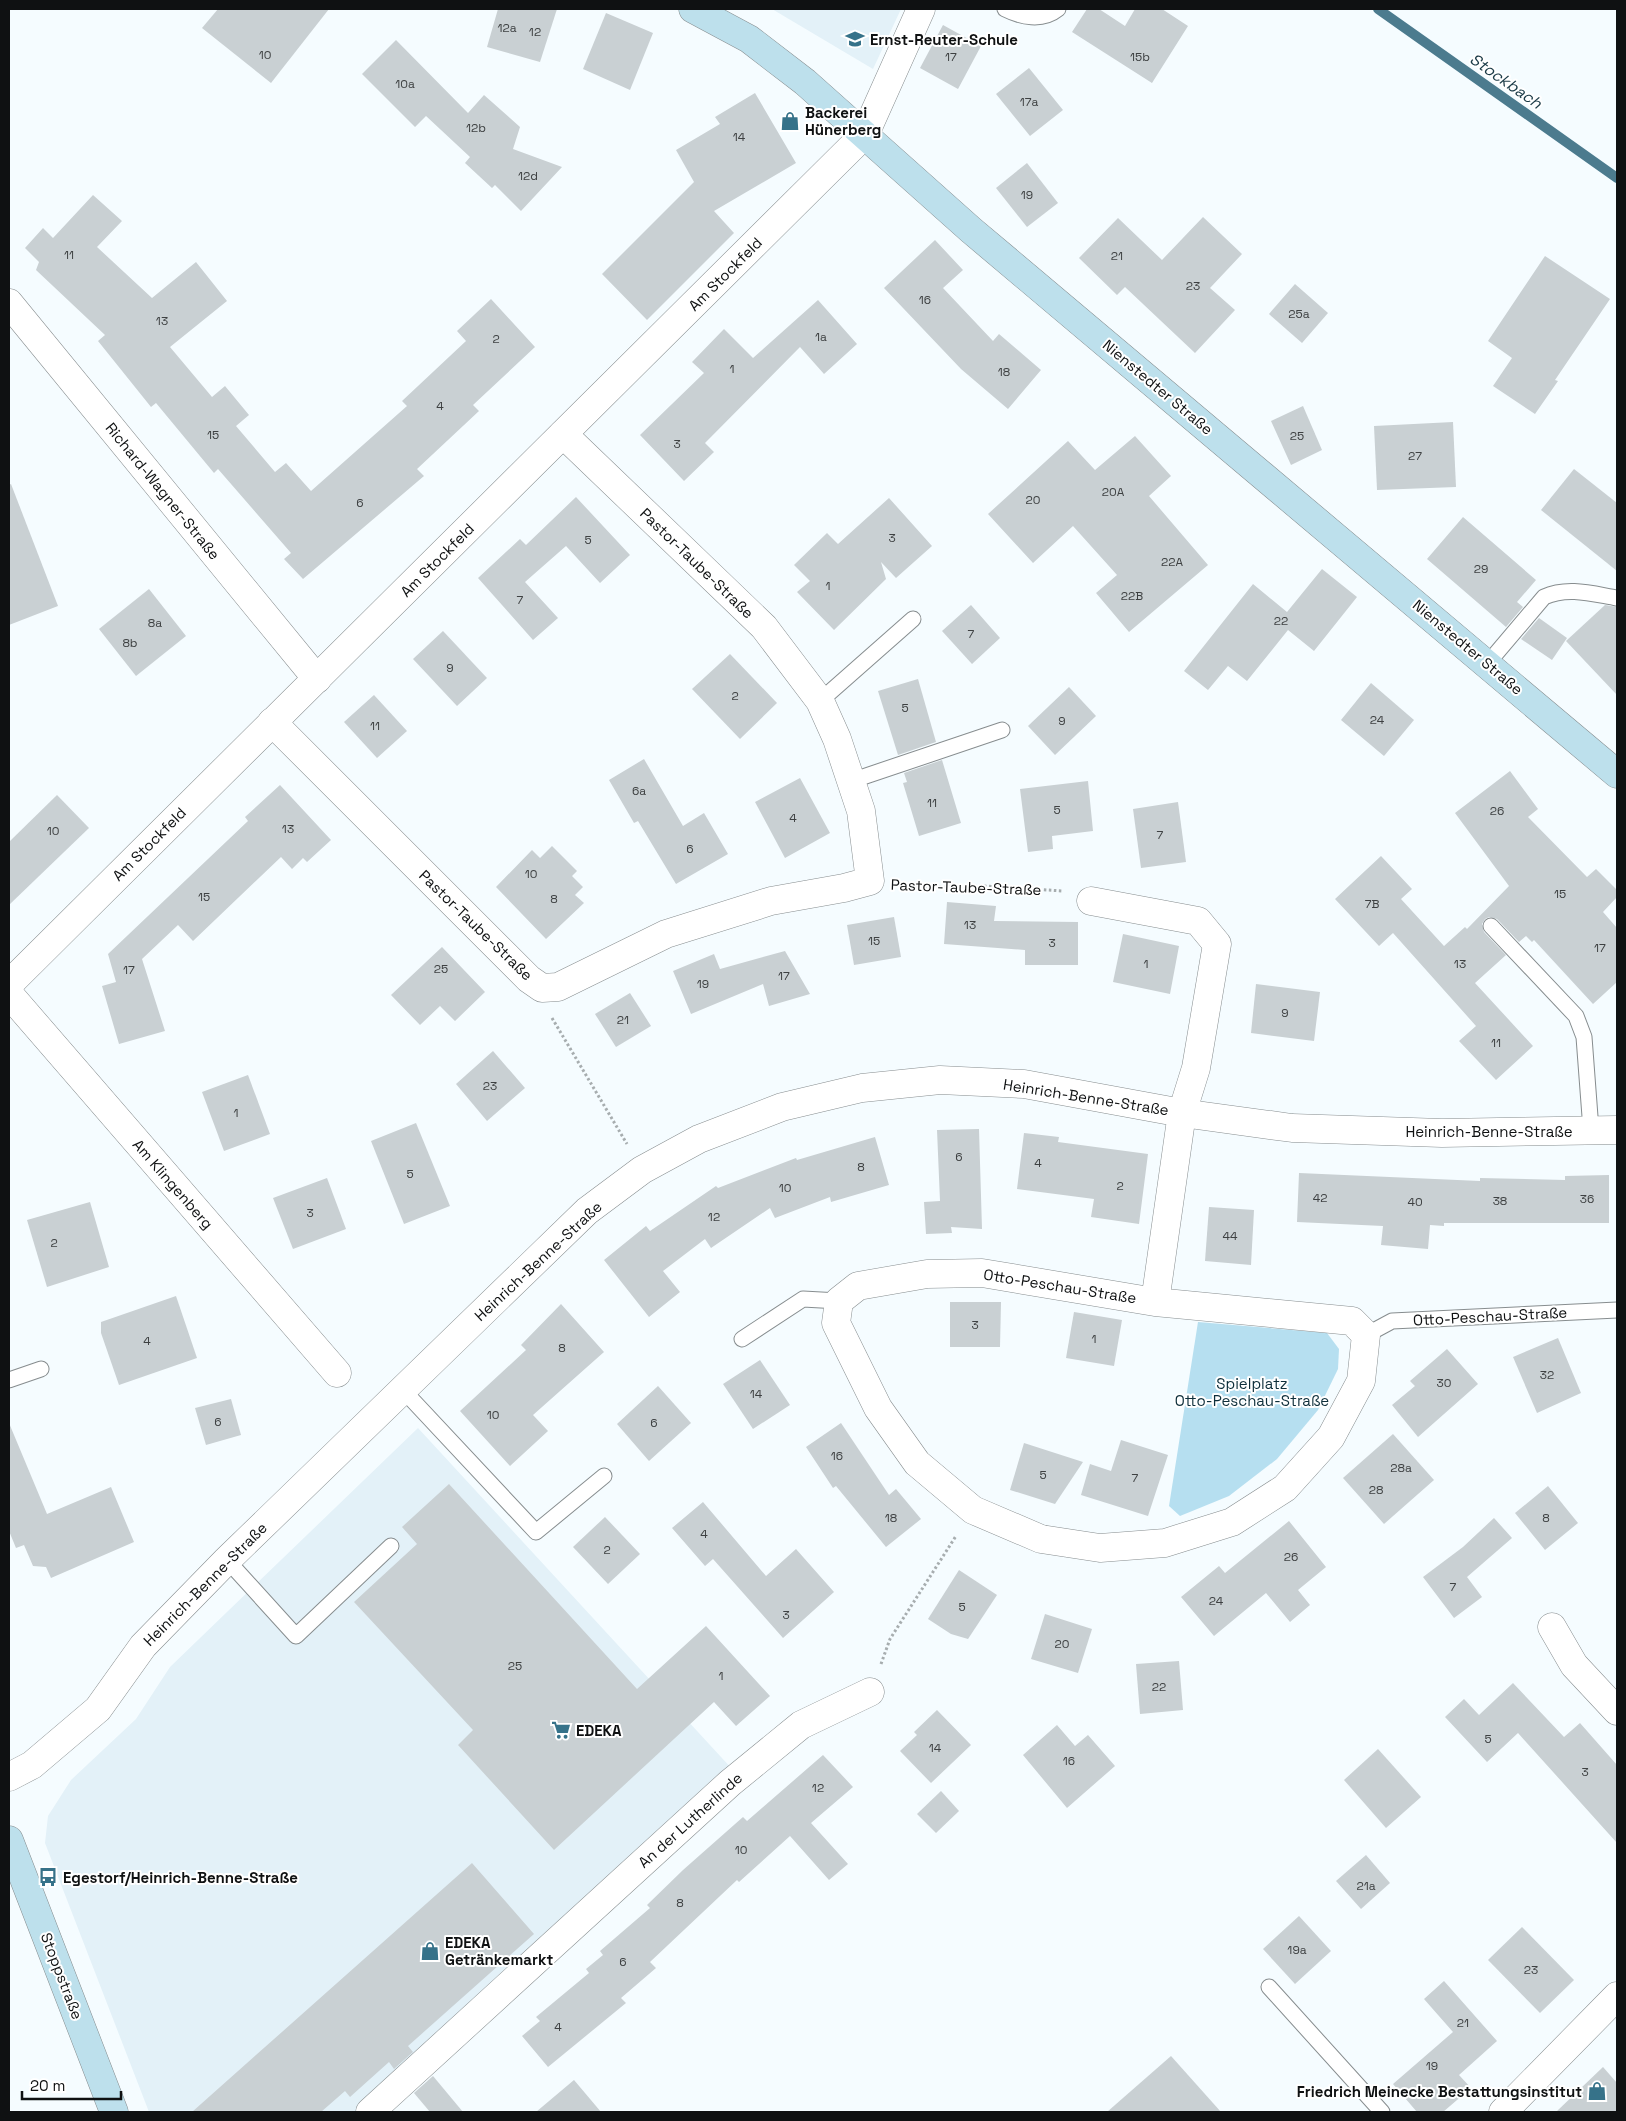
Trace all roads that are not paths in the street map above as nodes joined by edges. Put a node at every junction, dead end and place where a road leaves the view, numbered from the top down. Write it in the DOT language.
graph roads {
  1 [pos="693,9"];
  2 [pos="921,9"];
  3 [pos="1004,9"];
  4 [pos="1058,9"];
  5 [pos="865,134"];
  6 [pos="9,303"];
  7 [pos="563,434"];
  8 [pos="1617,598"];
  9 [pos="913,619"];
  10 [pos="1488,663"];
  11 [pos="317,679"];
  12 [pos="820,701"];
  13 [pos="272,722"];
  14 [pos="1002,730"];
  15 [pos="1617,774"];
  16 [pos="851,780"];
  17 [pos="1091,902"];
  18 [pos="1491,926"];
  19 [pos="9,984"];
  20 [pos="9,994"];
  21 [pos="1182,1113"];
  22 [pos="1591,1130"];
  23 [pos="1617,1130"];
  24 [pos="839,1301"];
  25 [pos="1155,1302"];
  26 [pos="1617,1310"];
  27 [pos="1366,1335"];
  28 [pos="742,1339"];
  29 [pos="41,1369"];
  30 [pos="337,1373"];
  31 [pos="9,1380"];
  32 [pos="403,1390"];
  33 [pos="604,1476"];
  34 [pos="391,1546"];
  35 [pos="227,1560"];
  36 [pos="1552,1627"];
  37 [pos="870,1692"];
  38 [pos="1617,1711"];
  39 [pos="9,1777"];
  40 [pos="9,1840"];
  41 [pos="1270,1987"];
  42 [pos="1617,1996"];
  43 [pos="114,2112"];
  44 [pos="370,2112"];
  45 [pos="1382,2112"];
  46 [pos="1503,2112"];
  1 -- 5 [label="main road, Nienstedter Straße"];
  2 -- 5 [label="street"];
  3 -- 4 [label="lane"];
  5 -- 7 [label="street, Am Stockfeld"];
  5 -- 10 [label="main road, Nienstedter Straße"];
  6 -- 11 [label="street, Richard-Wagner-Straße"];
  7 -- 11 [label="street, Am Stockfeld"];
  7 -- 12 [label="street, Pastor-Taube-Straße"];
  8 -- 10 [label="lane"];
  9 -- 12 [label="lane"];
  10 -- 15 [label="main road, Nienstedter Straße"];
  11 -- 13 [label="street, Am Stockfeld"];
  12 -- 16 [label="street, Pastor-Taube-Straße"];
  13 -- 16 [label="street, Pastor-Taube-Straße"];
  13 -- 19 [label="street, Am Stockfeld"];
  14 -- 16 [label="lane"];
  17 -- 21 [label="street, Heinrich-Benne-Straße"];
  18 -- 22 [label="lane"];
  20 -- 30 [label="street, Am Klingenberg"];
  21 -- 22 [label="street, Heinrich-Benne-Straße"];
  21 -- 25 [label="street, Otto-Peschau-Straße"];
  21 -- 32 [label="street, Heinrich-Benne-Straße"];
  22 -- 23 [label="street, Heinrich-Benne-Straße"];
  24 -- 25 [label="street, Otto-Peschau-Straße"];
  24 -- 27 [label="street"];
  24 -- 28 [label="lane"];
  25 -- 27 [label="street, Otto-Peschau-Straße"];
  26 -- 27 [label="lane, Otto-Peschau-Straße"];
  29 -- 31 [label="lane"];
  32 -- 33 [label="lane"];
  32 -- 35 [label="street, Heinrich-Benne-Straße"];
  34 -- 35 [label="lane"];
  35 -- 39 [label="street, Heinrich-Benne-Straße"];
  36 -- 38 [label="street"];
  37 -- 44 [label="street, An der Lutherlinde"];
  40 -- 43 [label="main road, Stoppstraße"];
  41 -- 45 [label="lane"];
  42 -- 46 [label="street"];
}
